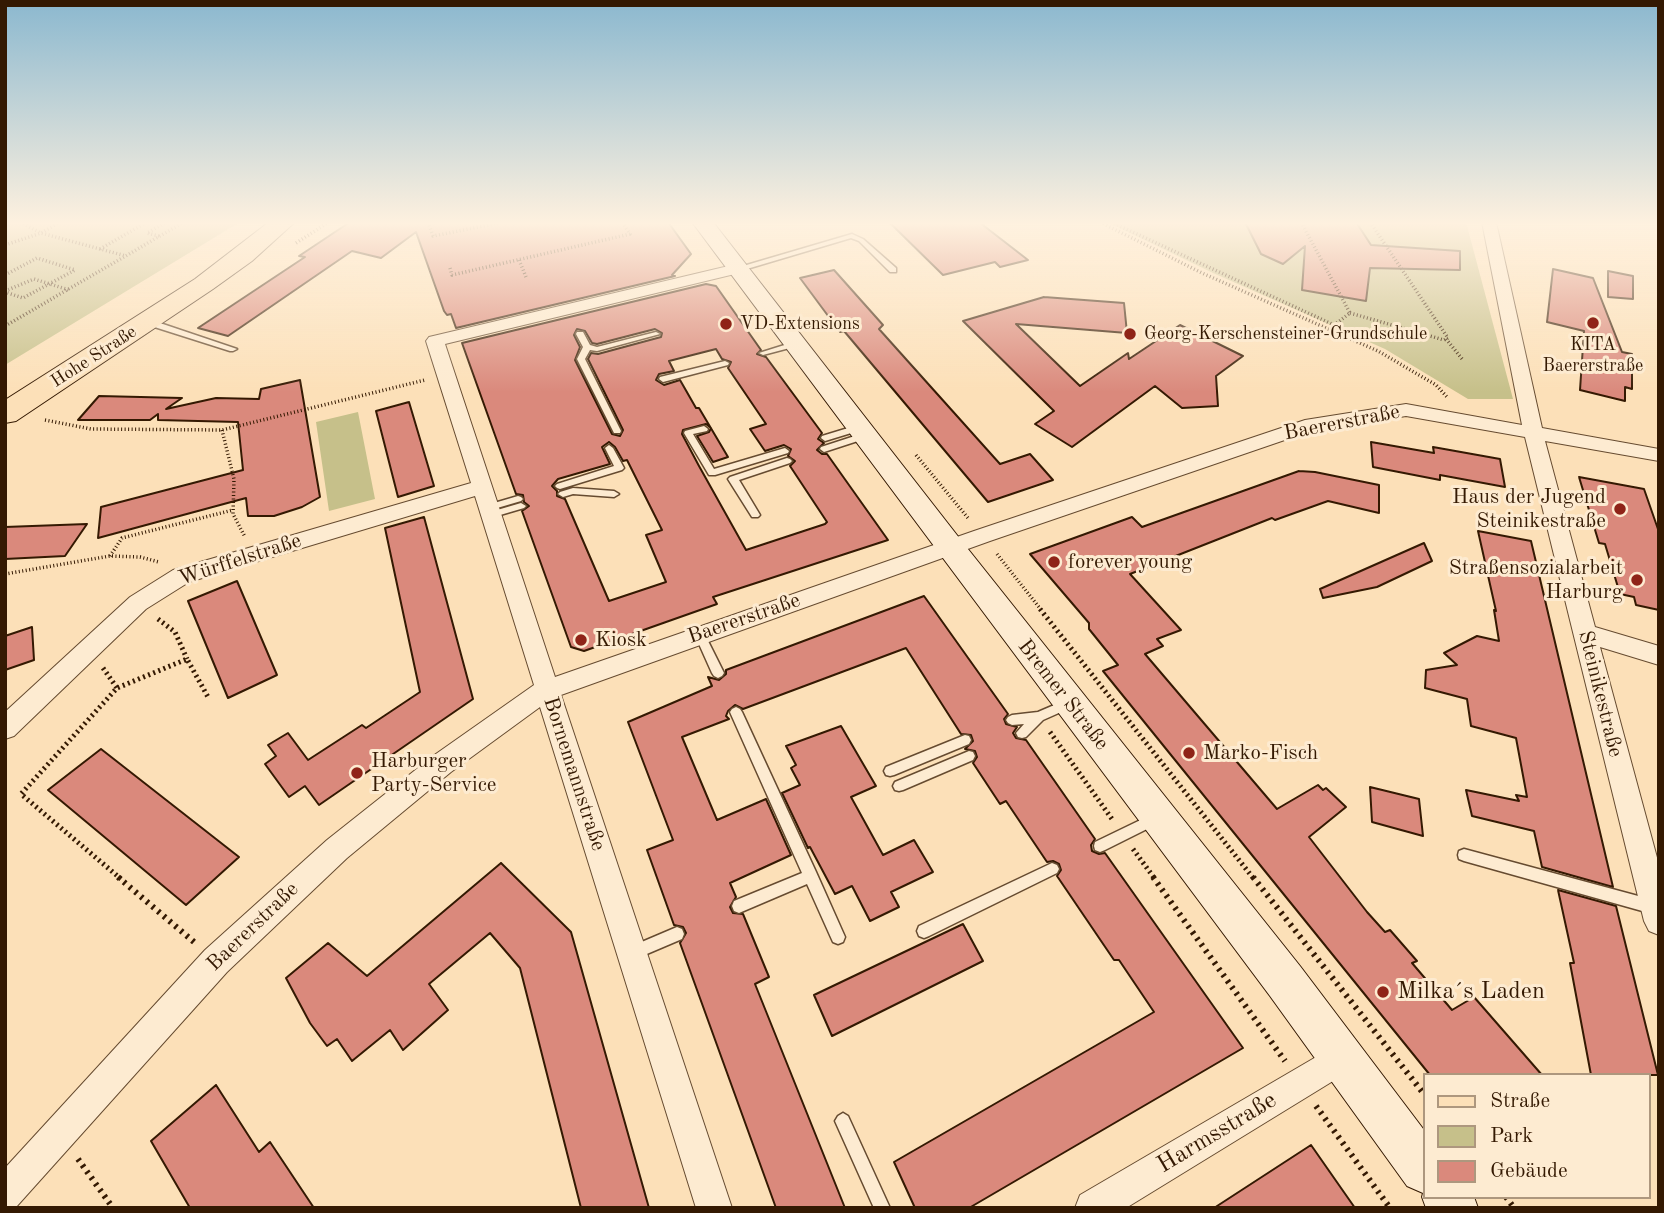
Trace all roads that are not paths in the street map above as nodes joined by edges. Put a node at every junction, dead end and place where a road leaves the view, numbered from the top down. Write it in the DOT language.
graph roads {
  1 [pos="210,279"];
  2 [pos="697,279"];
  3 [pos="743,279"];
  4 [pos="1501,279"];
  5 [pos="148,322"];
  6 [pos="580,334"];
  7 [pos="656,334"];
  8 [pos="587,347"];
  9 [pos="233,349"];
  10 [pos="725,363"];
  11 [pos="663,379"];
  12 [pos="5,414"];
  13 [pos="704,429"];
  14 [pos="617,431"];
  15 [pos="1533,431"];
  16 [pos="609,448"];
  17 [pos="1659,455"];
  18 [pos="614,494"];
  19 [pos="519,502"];
  20 [pos="486,503"];
  21 [pos="755,515"];
  22 [pos="949,547"];
  23 [pos="1584,633"];
  24 [pos="700,635"];
  25 [pos="1659,656"];
  26 [pos="718,673"];
  27 [pos="546,690"];
  28 [pos="1054,710"];
  29 [pos="736,712"];
  30 [pos="1012,720"];
  31 [pos="5,728"];
  32 [pos="1022,733"];
  33 [pos="965,740"];
  34 [pos="969,756"];
  35 [pos="890,771"];
  36 [pos="900,786"];
  37 [pos="1157,817"];
  38 [pos="1100,846"];
  39 [pos="1464,855"];
  40 [pos="1052,869"];
  41 [pos="811,876"];
  42 [pos="739,906"];
  43 [pos="1657,914"];
  44 [pos="924,931"];
  45 [pos="677,934"];
  46 [pos="838,937"];
  47 [pos="632,953"];
  48 [pos="1340,1059"];
  49 [pos="843,1121"];
  50 [pos="1422,1166"];
  51 [pos="5,1194"];
  52 [pos="714,1208"];
  53 [pos="882,1208"];
  54 [pos="1093,1208"];
  1 -- 5 [label="main road, Hohe Straße"];
  2 -- 20 [label="street, Bornemannstraße"];
  3 -- 22 [label="main road, Bremer Straße"];
  4 -- 15 [label="street, Steinikestraße"];
  5 -- 9 [label="lane"];
  5 -- 12 [label="main road, Hohe Straße"];
  6 -- 8 [label="lane"];
  7 -- 8 [label="lane"];
  8 -- 14 [label="lane"];
  10 -- 11 [label="lane"];
  13 -- 21 [label="lane"];
  15 -- 17 [label="street, Baererstraße"];
  15 -- 22 [label="street, Baererstraße"];
  15 -- 23 [label="street, Steinikestraße"];
  16 -- 18 [label="lane"];
  19 -- 20 [label="lane"];
  20 -- 27 [label="street, Bornemannstraße"];
  20 -- 31 [label="street, Würffelstraße"];
  22 -- 24 [label="street, Baererstraße"];
  22 -- 28 [label="main road, Bremer Straße"];
  23 -- 25 [label="street"];
  23 -- 43 [label="street, Steinikestraße"];
  24 -- 26 [label="lane"];
  24 -- 27 [label="street, Baererstraße"];
  27 -- 47 [label="street, Bornemannstraße"];
  27 -- 51 [label="street, Baererstraße"];
  28 -- 30 [label="lane"];
  28 -- 32 [label="lane"];
  28 -- 37 [label="main road, Bremer Straße"];
  29 -- 41 [label="lane"];
  33 -- 35 [label="lane"];
  34 -- 36 [label="lane"];
  37 -- 38 [label="lane"];
  37 -- 48 [label="main road, Bremer Straße"];
  39 -- 43 [label="lane"];
  40 -- 44 [label="lane"];
  41 -- 42 [label="lane"];
  41 -- 46 [label="lane"];
  45 -- 47 [label="lane"];
  47 -- 52 [label="street, Bornemannstraße"];
  48 -- 50 [label="main road, Bremer Straße"];
  48 -- 54 [label="street, Harmsstraße"];
  49 -- 53 [label="lane"];
}
